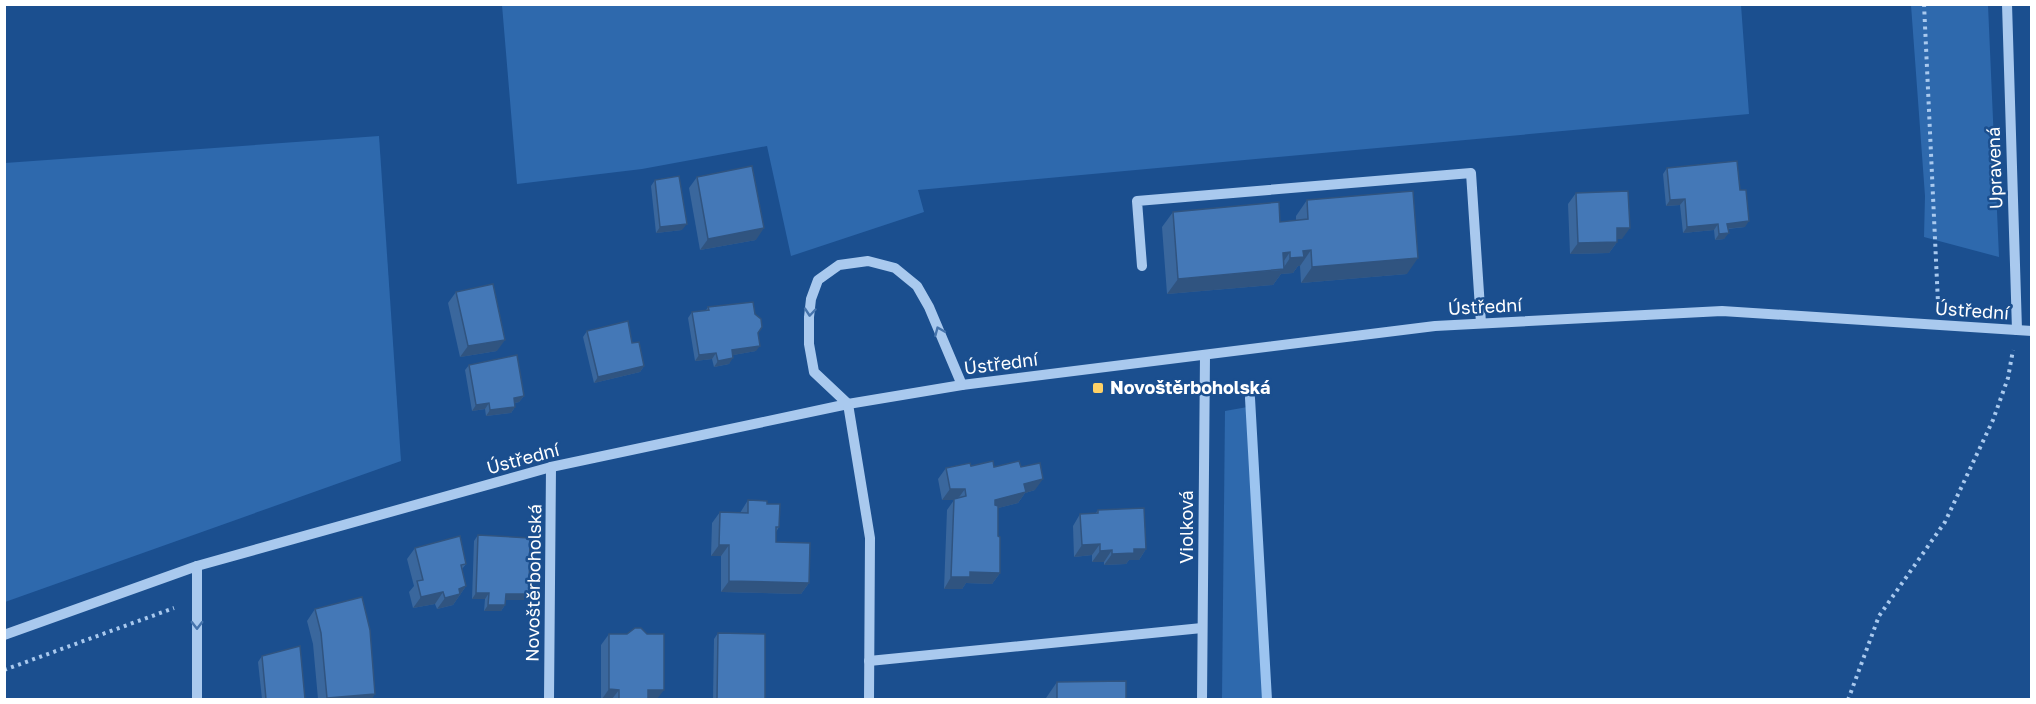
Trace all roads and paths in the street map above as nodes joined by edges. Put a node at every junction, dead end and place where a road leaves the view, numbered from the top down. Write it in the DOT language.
graph roads {
  1 [pos="1924,4"];
  2 [pos="2007,4"];
  3 [pos="1142,267"];
  4 [pos="1481,323"];
  5 [pos="1939,325"];
  6 [pos="2017,330"];
  7 [pos="2031,331"];
  8 [pos="1205,355"];
  9 [pos="962,385"];
  10 [pos="848,404"];
  11 [pos="552,468"];
  12 [pos="197,566"];
  13 [pos="197,599"];
  14 [pos="1203,627"];
  15 [pos="4,635"];
  16 [pos="869,661"];
  17 [pos="4,670"];
  18 [pos="197,699"];
  19 [pos="549,699"];
  20 [pos="868,699"];
  21 [pos="1202,699"];
  22 [pos="1848,699"];
  1 -- 5 [label="path"];
  2 -- 6 [label="street, Upravená"];
  3 -- 4 [label="street"];
  4 -- 5 [label="street, Ústřední"];
  4 -- 8 [label="street, Ústřední"];
  5 -- 6 [label="street, Ústřední"];
  6 -- 7 [label="street, Ústřední"];
  6 -- 22 [label="path"];
  8 -- 9 [label="street, Ústřední"];
  8 -- 14 [label="street, Violková"];
  9 -- 10 [label="street, Ústřední"];
  9 -- 10 [label="street, one-way"];
  10 -- 11 [label="street, Ústřední"];
  10 -- 16 [label="street"];
  11 -- 12 [label="street, Ústřední"];
  11 -- 19 [label="street, Novoštěrboholská"];
  12 -- 13 [label="street"];
  12 -- 15 [label="street, Ústřední"];
  13 -- 17 [label="path"];
  13 -- 18 [label="street, one-way"];
  14 -- 16 [label="street"];
  14 -- 21 [label="street, Violková"];
  16 -- 20 [label="street"];
}
